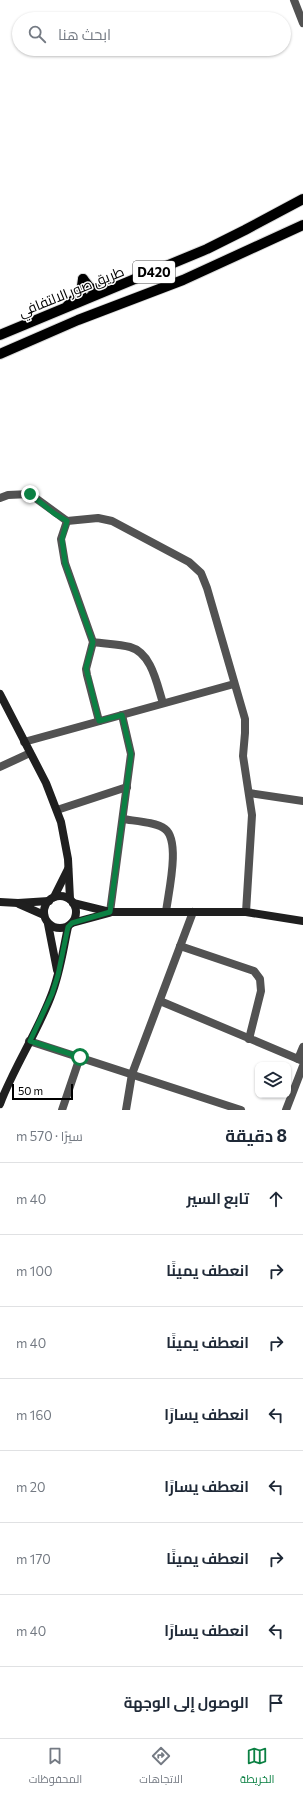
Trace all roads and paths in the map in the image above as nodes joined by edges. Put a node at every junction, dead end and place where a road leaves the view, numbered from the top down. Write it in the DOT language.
graph roads {
  1 [pos="294,0"];
  2 [pos="303,23"];
  3 [pos="303,199"];
  4 [pos="303,225"];
  5 [pos="157,270"];
  6 [pos="44,317"];
  7 [pos="0,335"];
  8 [pos="0,354"];
  9 [pos="0,498"];
  10 [pos="67,521"];
  11 [pos="93,642"];
  12 [pos="234,684"];
  13 [pos="0,694"];
  14 [pos="163,703"];
  15 [pos="122,715"];
  16 [pos="99,721"];
  17 [pos="24,742"];
  18 [pos="30,753"];
  19 [pos="0,767"];
  20 [pos="126,787"];
  21 [pos="250,792"];
  22 [pos="303,801"];
  23 [pos="57,810"];
  24 [pos="123,819"];
  25 [pos="68,868"];
  26 [pos="52,899"];
  27 [pos="72,901"];
  28 [pos="0,902"];
  29 [pos="18,903"];
  30 [pos="110,912"];
  31 [pos="166,912"];
  32 [pos="193,912"];
  33 [pos="246,912"];
  34 [pos="44,915"];
  35 [pos="303,921"];
  36 [pos="48,924"];
  37 [pos="70,925"];
  38 [pos="180,946"];
  39 [pos="58,975"];
  40 [pos="160,1001"];
  41 [pos="249,1038"];
  42 [pos="30,1041"];
  43 [pos="303,1047"];
  44 [pos="80,1057"];
  45 [pos="302,1062"];
  46 [pos="132,1074"];
  47 [pos="0,1104"];
  48 [pos="238,1109"];
  49 [pos="62,1110"];
  50 [pos="126,1110"];
  51 [pos="286,1110"];
  1 -- 2 [label="street"];
  3 -- 5 [label="main road, طريق صور الالتفافي / D420"];
  4 -- 8 [label="main road, D420"];
  5 -- 6 [label="main road, طريق صور الالتفافي / D420"];
  5 -- 6 [label="main road"];
  6 -- 7 [label="main road, طريق صور الالتفافي / D420"];
  9 -- 10 [label="street"];
  10 -- 11 [label="street"];
  10 -- 12 [label="street"];
  11 -- 14 [label="street"];
  11 -- 16 [label="street"];
  12 -- 14 [label="street"];
  12 -- 21 [label="street"];
  13 -- 17 [label="street"];
  14 -- 15 [label="street"];
  15 -- 16 [label="street"];
  15 -- 20 [label="street"];
  16 -- 17 [label="street"];
  17 -- 18 [label="street"];
  18 -- 19 [label="street"];
  18 -- 23 [label="street"];
  20 -- 23 [label="street"];
  20 -- 24 [label="street"];
  21 -- 22 [label="street"];
  21 -- 33 [label="street"];
  23 -- 25 [label="street"];
  24 -- 30 [label="street"];
  24 -- 31 [label="street"];
  25 -- 26 [label="street"];
  25 -- 27 [label="street"];
  26 -- 27 [label="street"];
  26 -- 29 [label="street"];
  26 -- 34 [label="street"];
  27 -- 30 [label="street"];
  27 -- 37 [label="street"];
  28 -- 29 [label="street"];
  29 -- 34 [label="street"];
  30 -- 31 [label="street"];
  30 -- 37 [label="street"];
  31 -- 32 [label="street"];
  32 -- 33 [label="street"];
  32 -- 38 [label="street"];
  33 -- 35 [label="street"];
  34 -- 36 [label="street"];
  36 -- 37 [label="street"];
  36 -- 39 [label="street"];
  37 -- 39 [label="street"];
  38 -- 40 [label="street"];
  38 -- 41 [label="street"];
  39 -- 42 [label="street"];
  40 -- 41 [label="street"];
  40 -- 46 [label="street"];
  41 -- 45 [label="street"];
  42 -- 44 [label="street"];
  42 -- 47 [label="street"];
  43 -- 45 [label="street"];
  44 -- 46 [label="street"];
  44 -- 49 [label="street"];
  45 -- 51 [label="street"];
  46 -- 48 [label="street"];
  46 -- 50 [label="street"];
}
